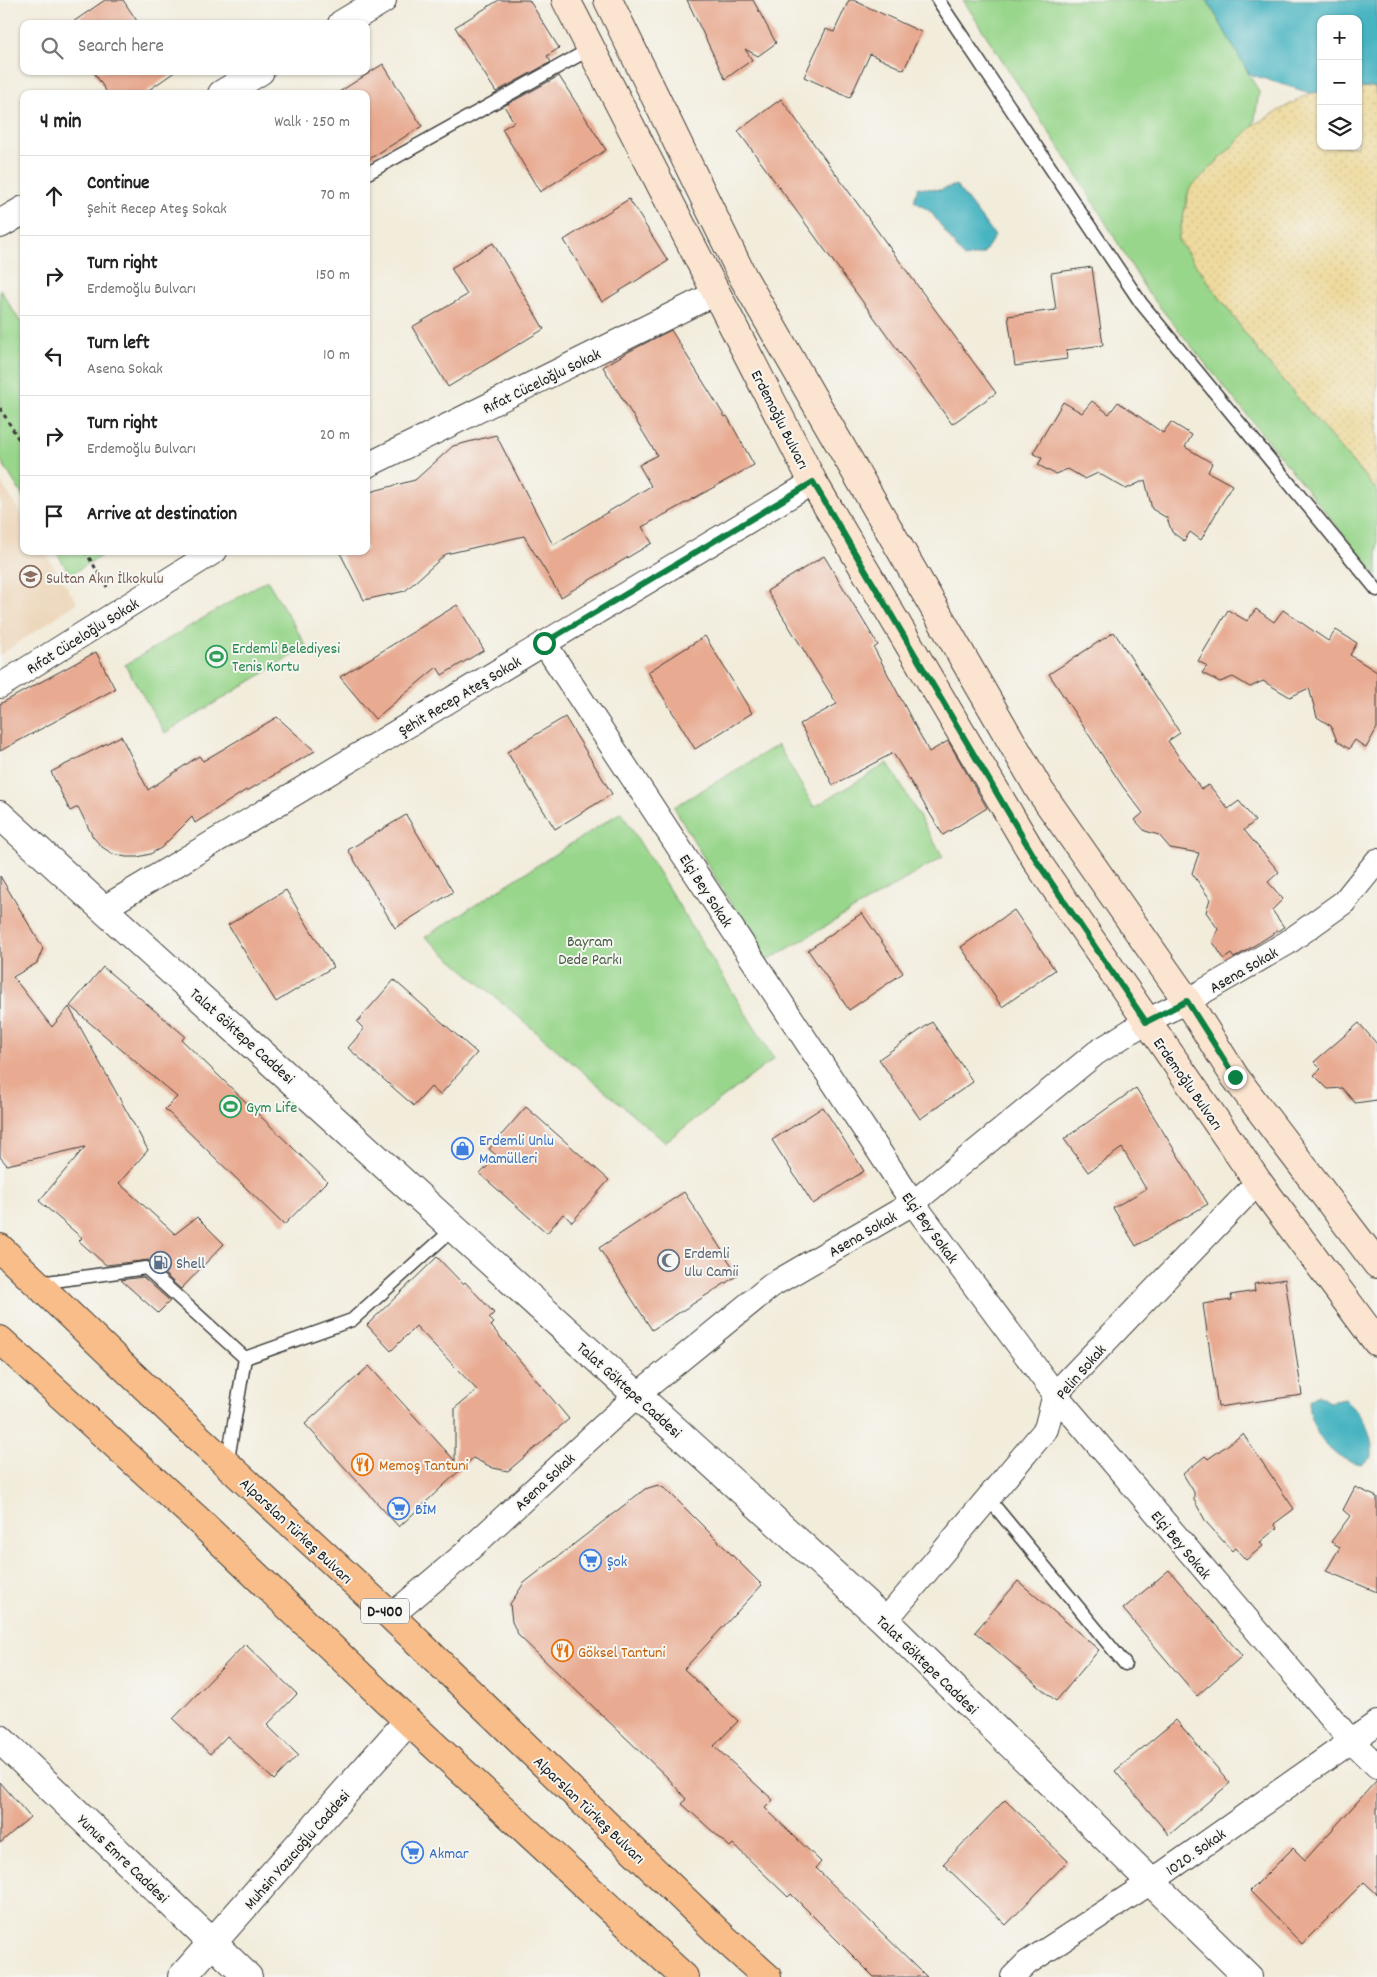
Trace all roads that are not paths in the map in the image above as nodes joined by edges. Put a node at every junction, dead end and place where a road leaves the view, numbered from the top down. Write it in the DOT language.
graph roads {
  1 [pos="382,0"];
  2 [pos="566,0"];
  3 [pos="608,0"];
  4 [pos="938,0"];
  5 [pos="349,20"];
  6 [pos="590,49"];
  7 [pos="253,75"];
  8 [pos="229,90"];
  9 [pos="370,172"];
  10 [pos="20,212"];
  11 [pos="0,224"];
  12 [pos="716,293"];
  13 [pos="370,464"];
  14 [pos="813,482"];
  15 [pos="210,555"];
  16 [pos="1377,590"];
  17 [pos="544,643"];
  18 [pos="0,686"];
  19 [pos="0,815"];
  20 [pos="1377,861"];
  21 [pos="104,908"];
  22 [pos="1187,1001"];
  23 [pos="1146,1022"];
  24 [pos="1258,1182"];
  25 [pos="913,1203"];
  26 [pos="454,1228"];
  27 [pos="0,1248"];
  28 [pos="1377,1264"];
  29 [pos="37,1284"];
  30 [pos="0,1340"];
  31 [pos="1377,1342"];
  32 [pos="246,1358"];
  33 [pos="1055,1394"];
  34 [pos="637,1396"];
  35 [pos="227,1465"];
  36 [pos="988,1498"];
  37 [pos="390,1616"];
  38 [pos="885,1621"];
  39 [pos="1125,1664"];
  40 [pos="408,1721"];
  41 [pos="1377,1724"];
  42 [pos="0,1740"];
  43 [pos="1351,1742"];
  44 [pos="1377,1766"];
  45 [pos="1151,1882"];
  46 [pos="213,1944"];
  47 [pos="182,1977"];
  48 [pos="248,1977"];
  49 [pos="684,1977"];
  50 [pos="767,1977"];
  51 [pos="1013,1977"];
  52 [pos="1248,1977"];
  1 -- 5 [label="street"];
  2 -- 6 [label="main road, Erdemoğlu Bulvarı"];
  3 -- 22 [label="main road"];
  4 -- 16 [label="lane"];
  6 -- 9 [label="lane"];
  6 -- 12 [label="main road, Erdemoğlu Bulvarı"];
  7 -- 8 [label="street"];
  10 -- 11 [label="street"];
  12 -- 13 [label="street, Rıfat Cüceloğlu Sokak"];
  12 -- 14 [label="main road, Erdemoğlu Bulvarı"];
  14 -- 17 [label="street, Şehit Recep Ateş Sokak"];
  14 -- 23 [label="main road, Erdemoğlu Bulvarı"];
  15 -- 18 [label="street, Rıfat Cüceloğlu Sokak"];
  17 -- 21 [label="street, Şehit Recep Ateş Sokak"];
  17 -- 25 [label="street, Elçi Bey Sokak"];
  19 -- 21 [label="street, Talat Göktepe Caddesi"];
  20 -- 22 [label="street, Asena Sokak"];
  21 -- 26 [label="street, Talat Göktepe Caddesi"];
  22 -- 23 [label="street, Asena Sokak"];
  22 -- 28 [label="main road"];
  23 -- 24 [label="main road, Erdemoğlu Bulvarı"];
  23 -- 25 [label="street, Asena Sokak"];
  24 -- 31 [label="main road, Erdemoğlu Bulvarı"];
  24 -- 33 [label="street, Pelin Sokak"];
  25 -- 33 [label="street, Elçi Bey Sokak"];
  25 -- 34 [label="street, Asena Sokak"];
  26 -- 32 [label="lane"];
  26 -- 34 [label="street, Talat Göktepe Caddesi"];
  27 -- 29 [label="highway, Alparslan Türkeş Bulvarı / D-400"];
  29 -- 32 [label="lane"];
  29 -- 35 [label="highway, Alparslan Türkeş Bulvarı / D-400"];
  30 -- 40 [label="highway"];
  32 -- 35 [label="lane"];
  33 -- 36 [label="street, Pelin Sokak"];
  33 -- 43 [label="street, Elçi Bey Sokak"];
  34 -- 37 [label="street, Asena Sokak"];
  34 -- 38 [label="street, Talat Göktepe Caddesi"];
  35 -- 37 [label="highway, Alparslan Türkeş Bulvarı / D-400"];
  36 -- 38 [label="street, Pelin Sokak"];
  36 -- 39 [label="lane"];
  37 -- 50 [label="highway, Alparslan Türkeş Bulvarı / D-400"];
  38 -- 45 [label="street, Talat Göktepe Caddesi"];
  40 -- 46 [label="street, Muhsin Yazıcıoğlu Caddesi"];
  40 -- 49 [label="highway"];
  41 -- 43 [label="street, 1020. Sokak"];
  42 -- 46 [label="street, Yunus Emre Caddesi"];
  43 -- 44 [label="street, Elçi Bey Sokak"];
  43 -- 45 [label="street, 1020. Sokak"];
  45 -- 51 [label="street, 1020. Sokak"];
  45 -- 52 [label="street, Talat Göktepe Caddesi"];
  46 -- 47 [label="street, Muhsin Yazıcıoğlu Caddesi"];
  46 -- 48 [label="street, Yunus Emre Caddesi"];
}
